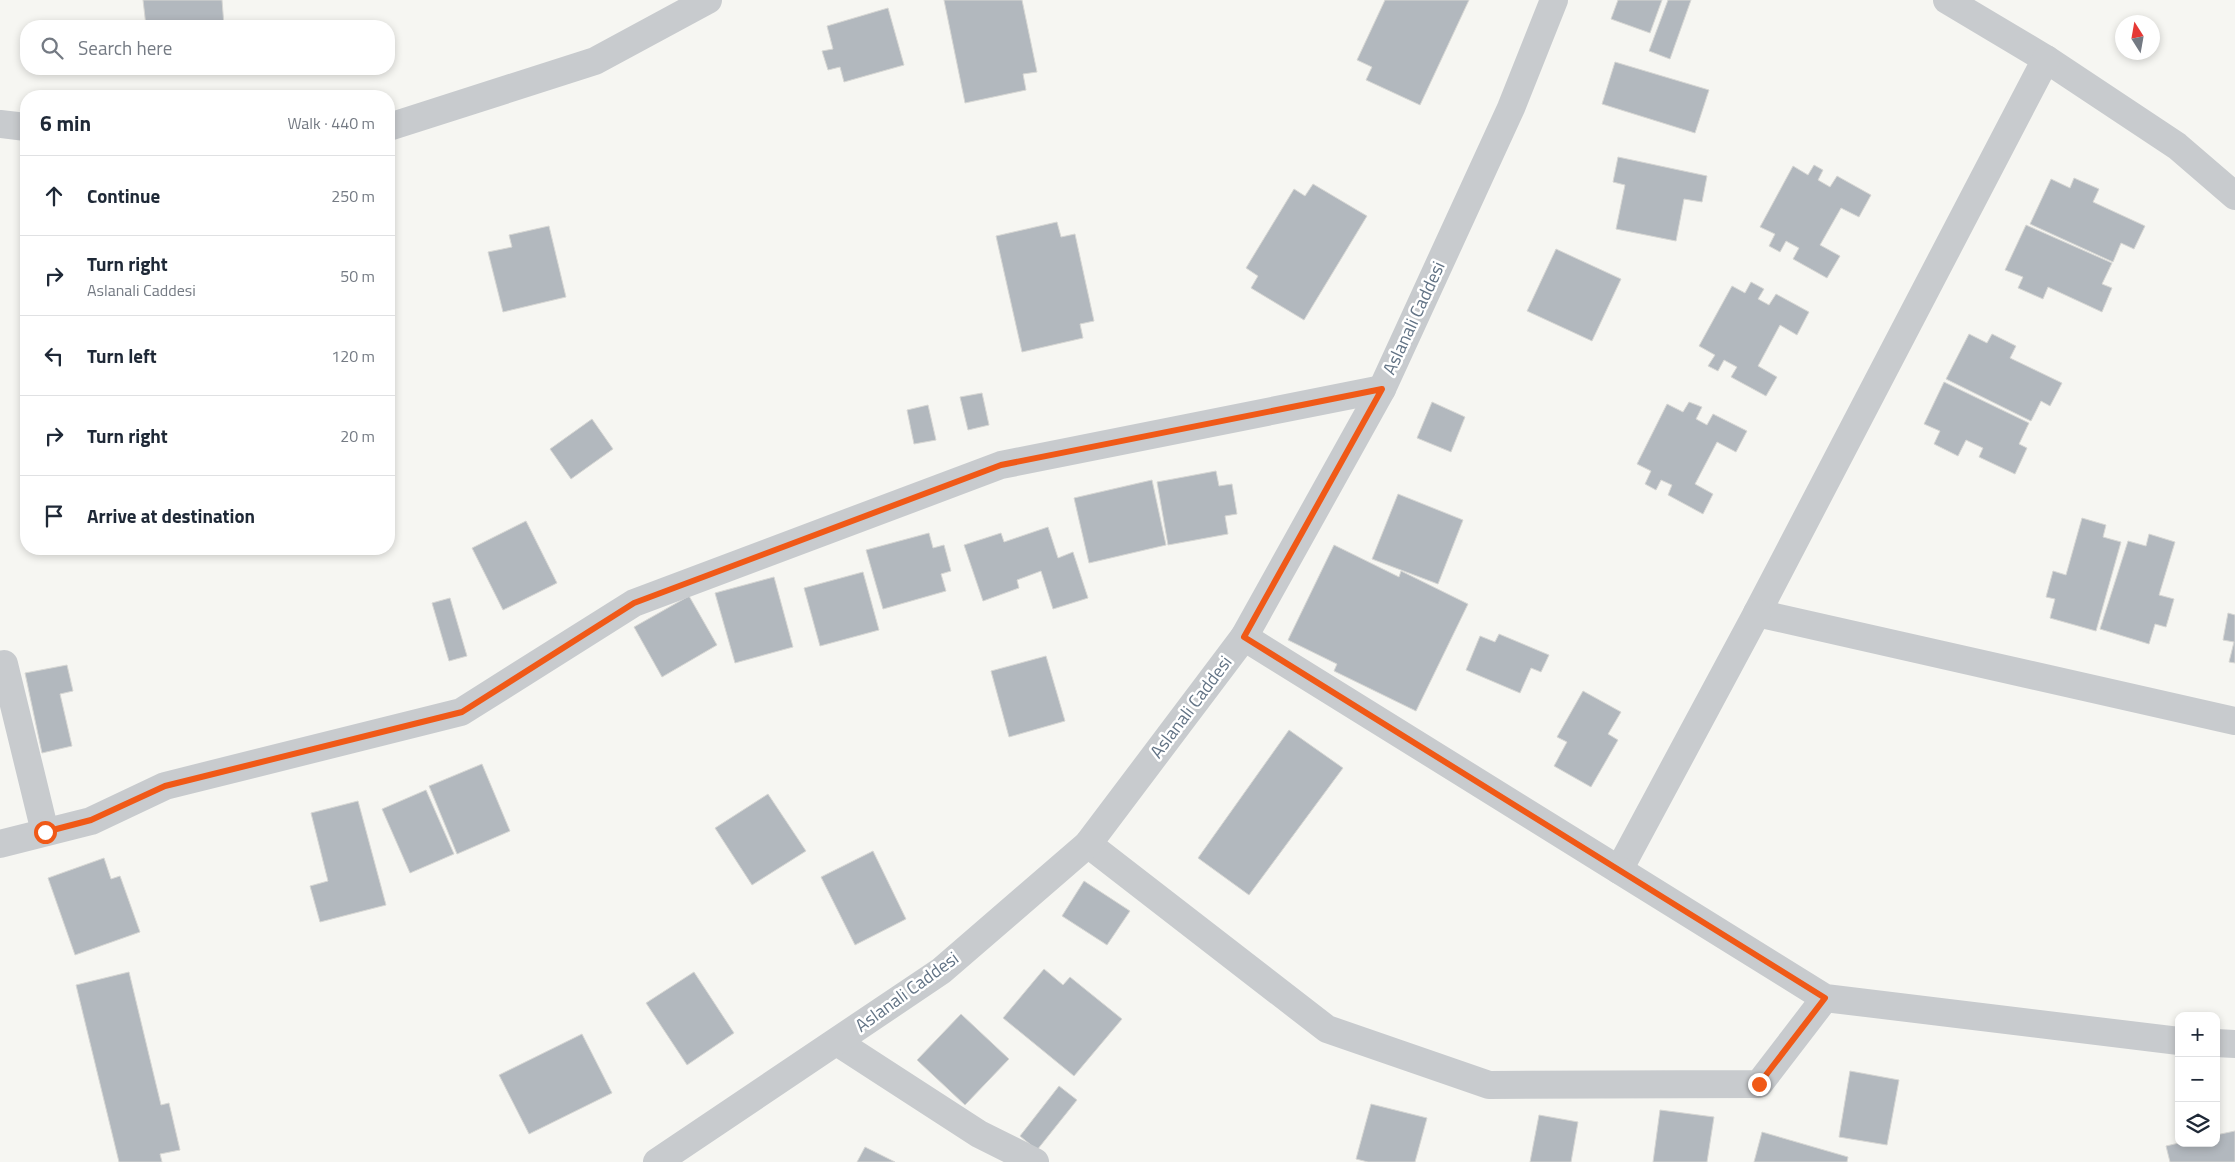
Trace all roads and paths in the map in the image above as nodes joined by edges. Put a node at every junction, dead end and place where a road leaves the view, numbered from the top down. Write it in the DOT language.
graph roads {
  1 [pos="708,0"];
  2 [pos="1554,0"];
  3 [pos="1947,0"];
  4 [pos="2046,59"];
  5 [pos="0,124"];
  6 [pos="395,124"];
  7 [pos="20,126"];
  8 [pos="2235,196"];
  9 [pos="1382,389"];
  10 [pos="1757,613"];
  11 [pos="1244,637"];
  12 [pos="4,664"];
  13 [pos="2235,721"];
  14 [pos="45,832"];
  15 [pos="0,844"];
  16 [pos="1088,844"];
  17 [pos="1619,870"];
  18 [pos="1825,998"];
  19 [pos="2175,1041"];
  20 [pos="837,1042"];
  21 [pos="2220,1043"];
  22 [pos="2235,1044"];
  23 [pos="657,1162"];
  24 [pos="1035,1162"];
  1 -- 6 [label="street"];
  2 -- 9 [label="street, Aslanali Caddesi"];
  3 -- 4 [label="street"];
  4 -- 8 [label="street"];
  4 -- 10 [label="street"];
  5 -- 7 [label="street"];
  9 -- 11 [label="street, Aslanali Caddesi"];
  9 -- 14 [label="street"];
  10 -- 13 [label="street"];
  10 -- 17 [label="street"];
  11 -- 16 [label="street, Aslanali Caddesi"];
  11 -- 17 [label="street"];
  12 -- 14 [label="street"];
  14 -- 15 [label="street"];
  16 -- 18 [label="street"];
  16 -- 20 [label="street, Aslanali Caddesi"];
  17 -- 18 [label="street"];
  18 -- 19 [label="street"];
  20 -- 23 [label="street, Aslanali Caddesi"];
  20 -- 24 [label="street"];
  21 -- 22 [label="street"];
}
